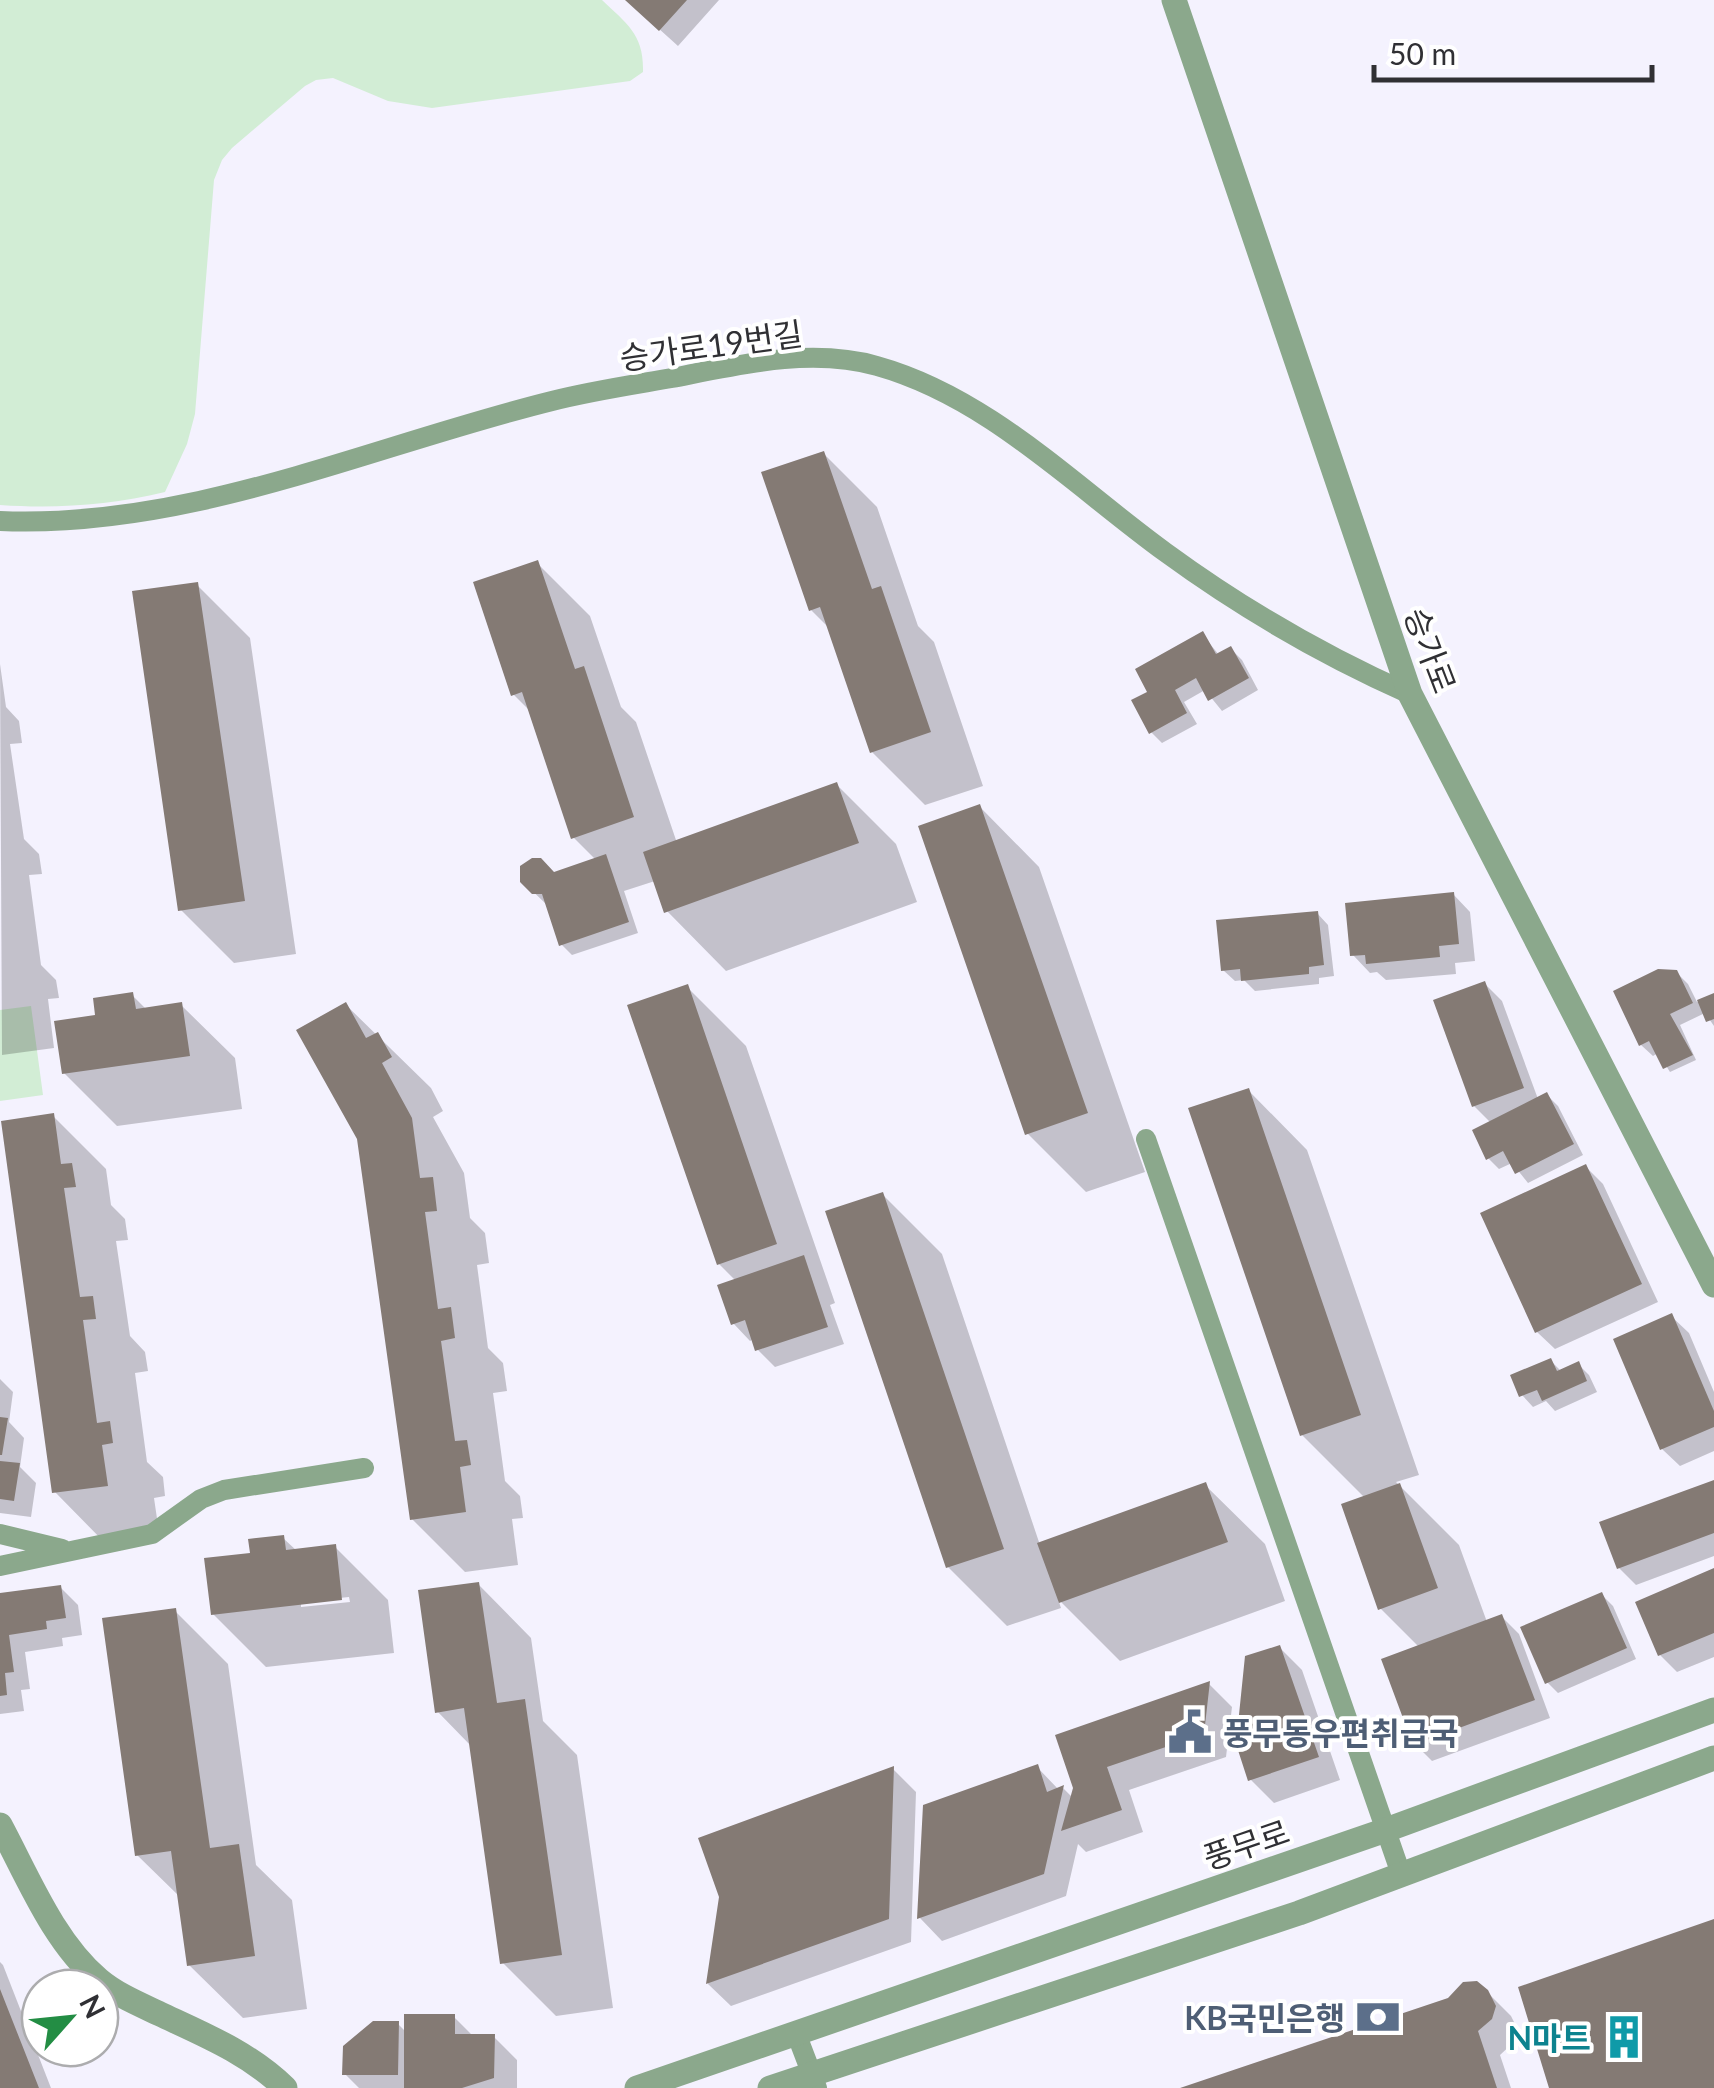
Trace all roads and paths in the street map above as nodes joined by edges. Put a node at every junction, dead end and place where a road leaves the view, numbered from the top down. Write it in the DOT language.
graph roads {
  1 [pos="1174,0"];
  2 [pos="0,521"];
  3 [pos="1410,694"];
  4 [pos="1146,1138"];
  5 [pos="1714,1285"];
  6 [pos="364,1468"];
  7 [pos="0,1534"];
  8 [pos="69,1551"];
  9 [pos="0,1566"];
  10 [pos="1714,1710"];
  11 [pos="1714,1758"];
  12 [pos="0,1824"];
  13 [pos="1386,1830"];
  14 [pos="1401,1874"];
  15 [pos="796,2033"];
  16 [pos="814,2081"];
  17 [pos="286,2088"];
  18 [pos="638,2088"];
  19 [pos="770,2088"];
  1 -- 3 [label="street, 승가로"];
  2 -- 3 [label="lane, 승가로19번길"];
  3 -- 5 [label="street, 승가로"];
  4 -- 13 [label="lane"];
  6 -- 8 [label="lane"];
  7 -- 8 [label="lane"];
  8 -- 9 [label="lane"];
  10 -- 13 [label="street, 풍무로"];
  11 -- 14 [label="street"];
  12 -- 17 [label="street"];
  13 -- 14 [label="lane"];
  13 -- 15 [label="street, 풍무로"];
  14 -- 16 [label="street"];
  15 -- 16 [label="lane"];
  15 -- 18 [label="street, 풍무로"];
  16 -- 19 [label="street"];
}
